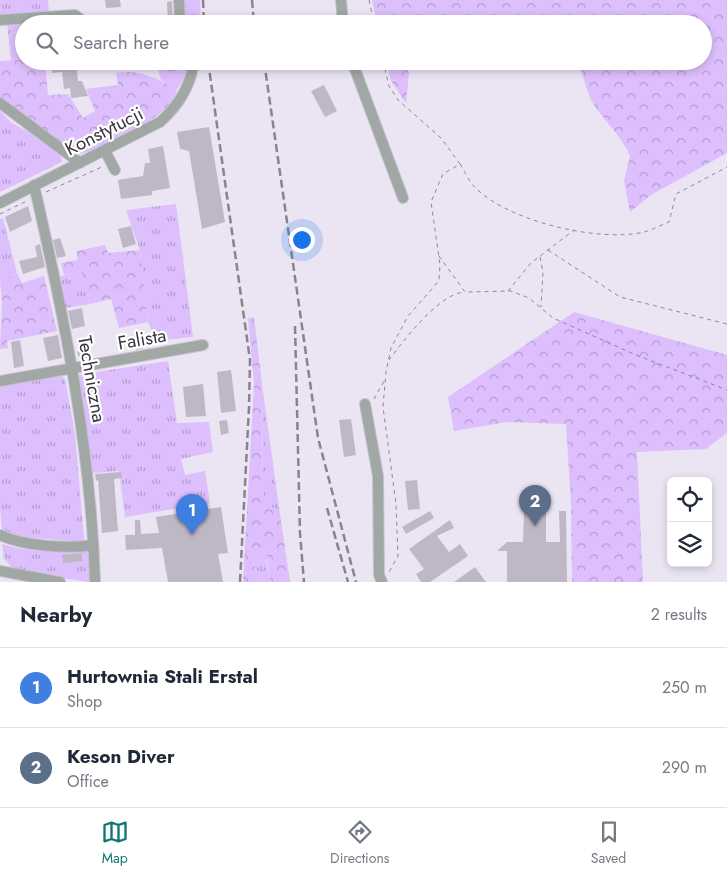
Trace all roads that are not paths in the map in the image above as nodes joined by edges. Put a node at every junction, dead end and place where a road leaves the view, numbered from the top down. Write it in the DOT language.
graph roads {
  1 [pos="179,0"];
  2 [pos="341,0"];
  3 [pos="180,15"];
  4 [pos="342,15"];
  5 [pos="15,19"];
  6 [pos="0,20"];
  7 [pos="191,70"];
  8 [pos="355,70"];
  9 [pos="0,103"];
  10 [pos="105,151"];
  11 [pos="80,162"];
  12 [pos="113,166"];
  13 [pos="34,185"];
  14 [pos="403,198"];
  15 [pos="0,203"];
  16 [pos="202,345"];
  17 [pos="71,369"];
  18 [pos="0,381"];
  19 [pos="365,404"];
  20 [pos="0,536"];
  21 [pos="93,545"];
  22 [pos="0,570"];
  23 [pos="384,579"];
  24 [pos="60,582"];
  25 [pos="95,582"];
  1 -- 3 [label="street"];
  2 -- 4 [label="street"];
  5 -- 6 [label="street"];
  7 -- 10 [label="street, Konstytucji"];
  8 -- 14 [label="street"];
  9 -- 11 [label="street"];
  10 -- 11 [label="street, Konstytucji"];
  10 -- 12 [label="street"];
  11 -- 13 [label="street, Konstytucji"];
  13 -- 15 [label="street, Konstytucji"];
  13 -- 17 [label="street, Techniczna"];
  16 -- 17 [label="street, Falista"];
  17 -- 18 [label="street, Falista"];
  17 -- 21 [label="street, Techniczna"];
  19 -- 23 [label="street"];
  20 -- 21 [label="street"];
  21 -- 25 [label="street, Techniczna"];
  22 -- 24 [label="street"];
}
